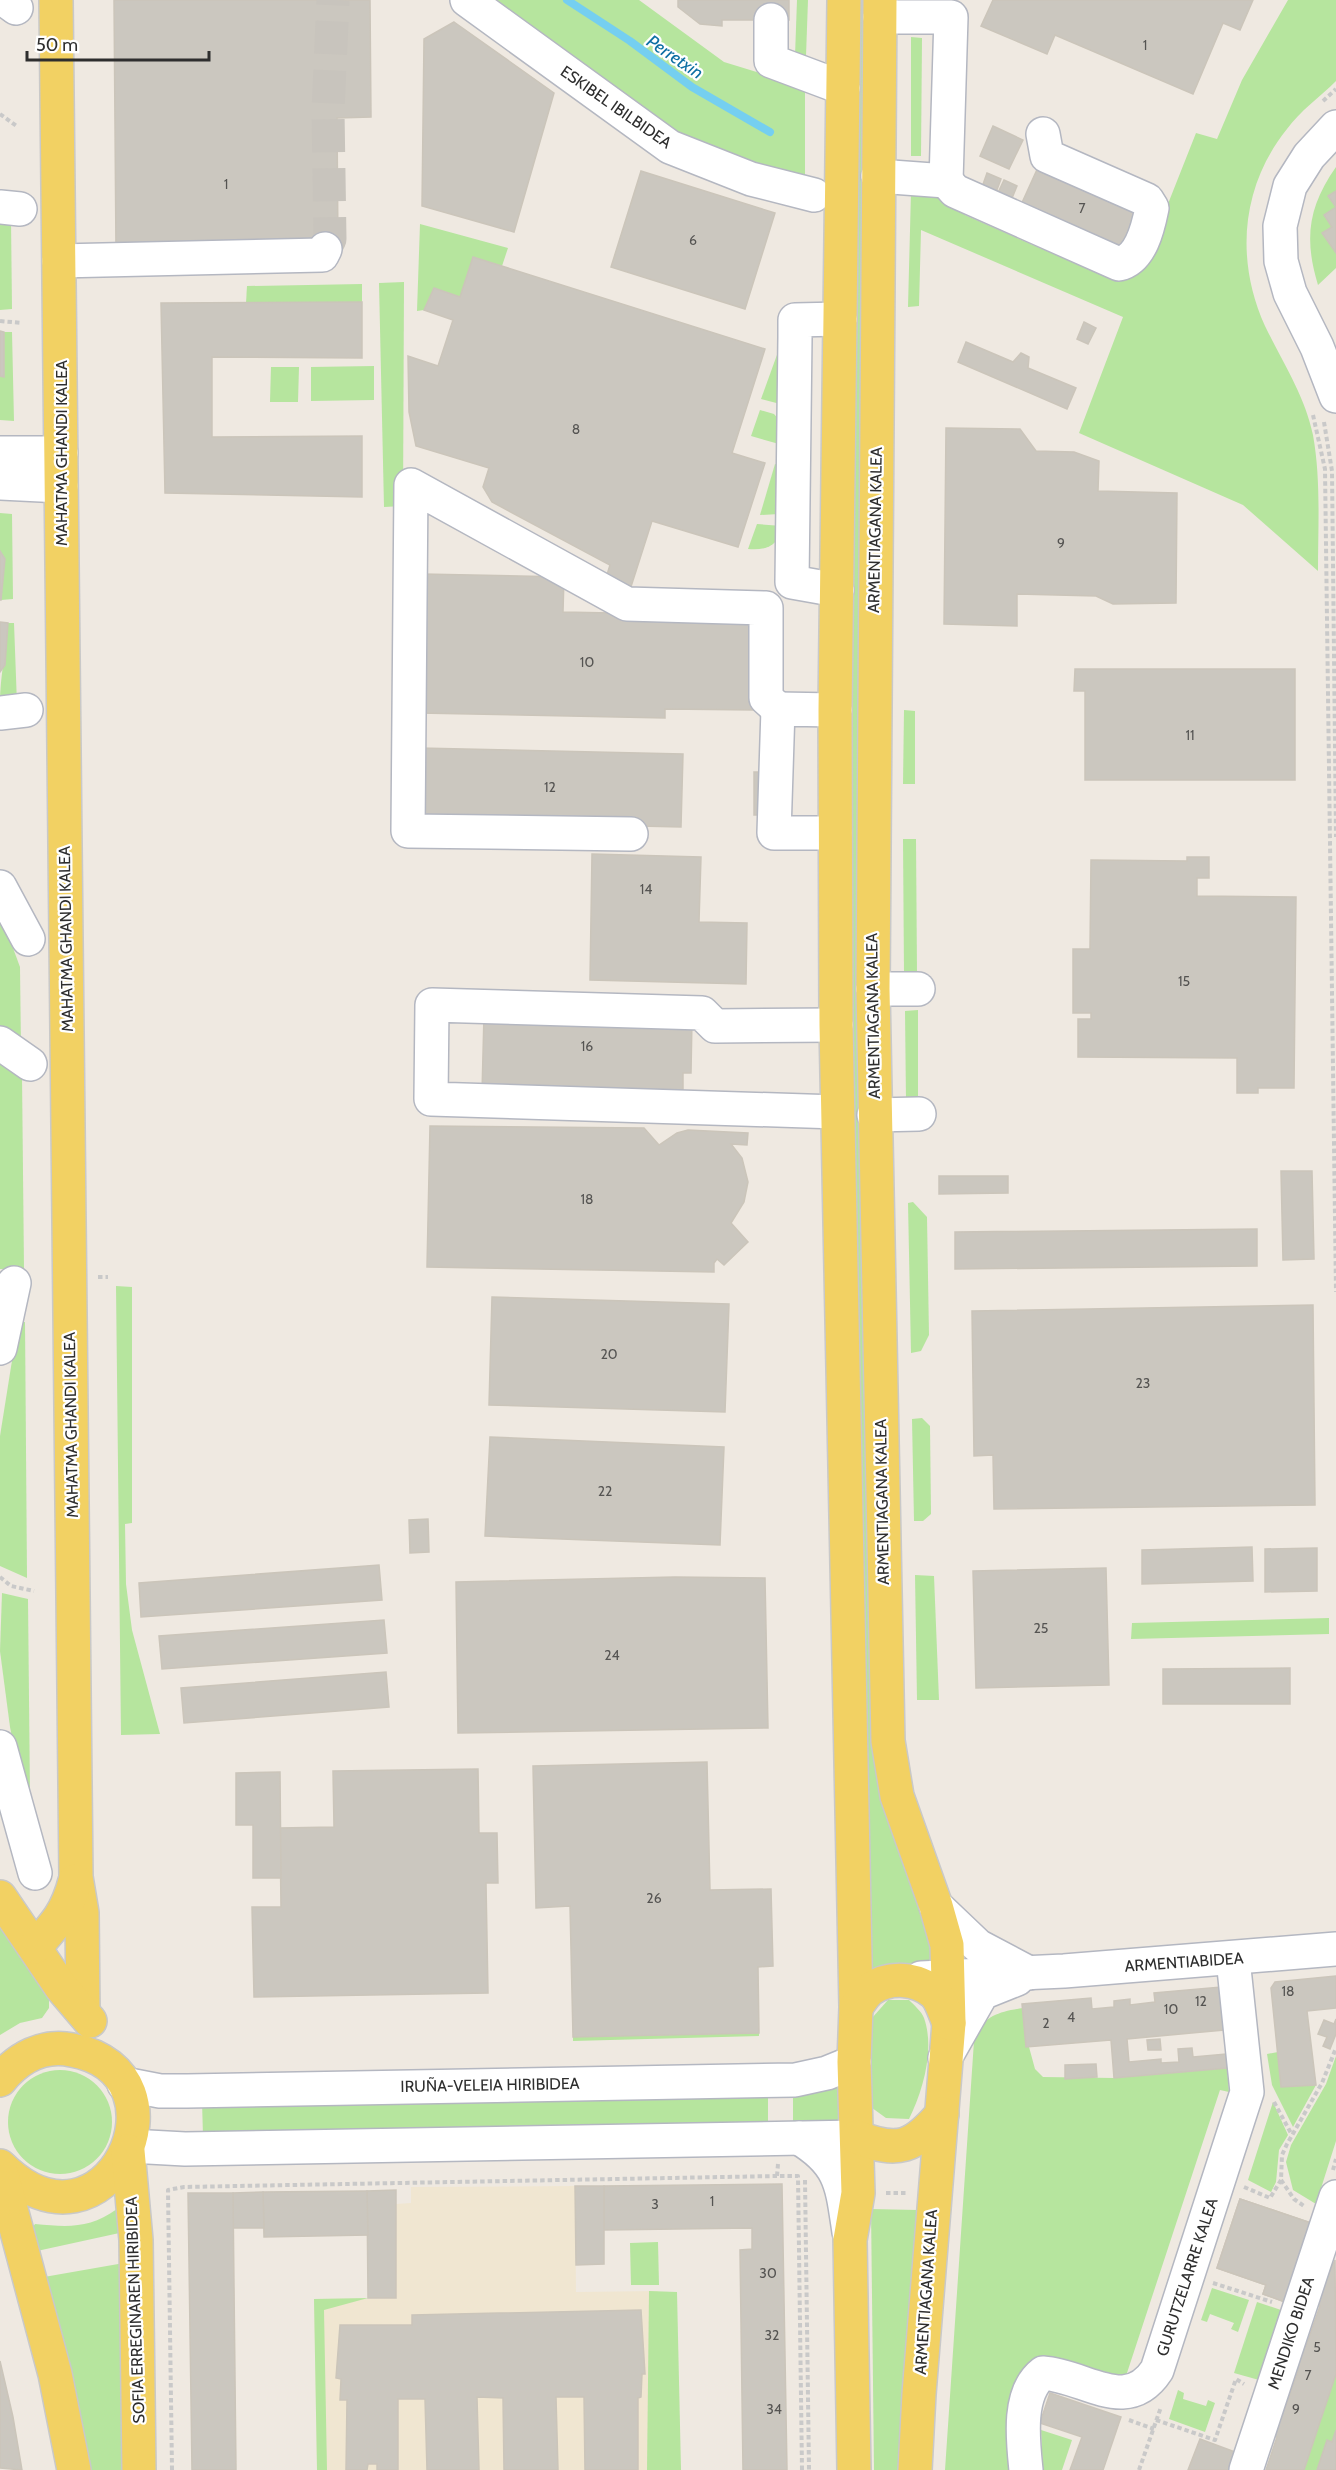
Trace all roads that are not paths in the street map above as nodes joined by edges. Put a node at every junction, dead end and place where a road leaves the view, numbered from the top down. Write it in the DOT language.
graph roads {
  1 [pos="56,0"];
  2 [pos="466,0"];
  3 [pos="844,0"];
  4 [pos="880,9"];
  5 [pos="771,20"];
  6 [pos="843,88"];
  7 [pos="1328,115"];
  8 [pos="1043,134"];
  9 [pos="878,176"];
  10 [pos="946,181"];
  11 [pos="814,195"];
  12 [pos="325,249"];
  13 [pos="59,261"];
  14 [pos="840,319"];
  15 [pos="1323,407"];
  16 [pos="0,453"];
  17 [pos="61,453"];
  18 [pos="0,483"];
  19 [pos="61,486"];
  20 [pos="837,590"];
  21 [pos="778,709"];
  22 [pos="835,710"];
  23 [pos="835,833"];
  24 [pos="631,834"];
  25 [pos="0,887"];
  26 [pos="28,939"];
  27 [pos="873,989"];
  28 [pos="918,989"];
  29 [pos="836,1025"];
  30 [pos="0,1043"];
  31 [pos="30,1064"];
  32 [pos="837,1112"];
  33 [pos="919,1114"];
  34 [pos="874,1115"];
  35 [pos="16,1283"];
  36 [pos="0,1348"];
  37 [pos="0,1747"];
  38 [pos="34,1874"];
  39 [pos="76,1877"];
  40 [pos="0,1897"];
  41 [pos="936,1906"];
  42 [pos="35,1947"];
  43 [pos="1336,1949"];
  44 [pos="1233,1959"];
  45 [pos="1031,1974"];
  46 [pos="949,1977"];
  47 [pos="904,1979"];
  48 [pos="61,1987"];
  49 [pos="856,2007"];
  50 [pos="83,2012"];
  51 [pos="949,2023"];
  52 [pos="45,2049"];
  53 [pos="945,2058"];
  54 [pos="854,2062"];
  55 [pos="119,2078"];
  56 [pos="0,2080"];
  57 [pos="942,2114"];
  58 [pos="857,2137"];
  59 [pos="789,2138"];
  60 [pos="129,2149"];
  61 [pos="0,2167"];
  62 [pos="1323,2203"];
  63 [pos="850,2240"];
  64 [pos="74,2470"];
  65 [pos="139,2470"];
  66 [pos="854,2470"];
  67 [pos="915,2470"];
  68 [pos="1026,2470"];
  69 [pos="1246,2470"];
  1 -- 13 [label="main road, MAHATMA GHANDI KALEA"];
  2 -- 11 [label="street, ESKIBEL IBILBIDEA"];
  3 -- 6 [label="main road"];
  4 -- 9 [label="main road, ARMENTIAGANA KALEA"];
  4 -- 10 [label="street"];
  5 -- 6 [label="street"];
  6 -- 14 [label="main road"];
  7 -- 15 [label="street"];
  8 -- 10 [label="street"];
  9 -- 10 [label="street"];
  9 -- 27 [label="main road, ARMENTIAGANA KALEA"];
  12 -- 13 [label="street"];
  13 -- 17 [label="main road, MAHATMA GHANDI KALEA"];
  14 -- 20 [label="main road"];
  14 -- 20 [label="street"];
  16 -- 17 [label="street"];
  17 -- 19 [label="main road, MAHATMA GHANDI KALEA"];
  18 -- 19 [label="street"];
  19 -- 39 [label="main road, MAHATMA GHANDI KALEA"];
  20 -- 22 [label="main road"];
  21 -- 22 [label="street"];
  21 -- 23 [label="street"];
  21 -- 24 [label="street"];
  22 -- 23 [label="main road"];
  23 -- 29 [label="main road"];
  25 -- 26 [label="street"];
  27 -- 28 [label="street"];
  27 -- 34 [label="main road, ARMENTIAGANA KALEA"];
  29 -- 32 [label="main road"];
  29 -- 32 [label="street"];
  30 -- 31 [label="street"];
  32 -- 49 [label="main road"];
  33 -- 34 [label="street"];
  34 -- 41 [label="main road, ARMENTIAGANA KALEA"];
  35 -- 36 [label="street"];
  37 -- 38 [label="street"];
  39 -- 42 [label="main road, MAHATMA GHANDI KALEA"];
  39 -- 50 [label="main road, MAHATMA GHANDI KALEA"];
  40 -- 42 [label="main road"];
  41 -- 45 [label="street"];
  41 -- 46 [label="main road, ARMENTIAGANA KALEA"];
  42 -- 48 [label="main road"];
  43 -- 44 [label="street, ARMENTIABIDEA"];
  44 -- 45 [label="street, ARMENTIABIDEA"];
  44 -- 68 [label="street, GURUTZELARRE KALEA"];
  45 -- 46 [label="street, ARMENTIABIDEA"];
  45 -- 53 [label="street, ARMENTIABIDEA"];
  46 -- 47 [label="street, ARMENTIABIDEA"];
  46 -- 51 [label="main road, ARMENTIAGANA KALEA"];
  47 -- 49 [label="main road"];
  47 -- 51 [label="main road"];
  48 -- 50 [label="main road"];
  48 -- 52 [label="main road"];
  49 -- 54 [label="main road"];
  50 -- 55 [label="main road"];
  51 -- 53 [label="main road, ARMENTIAGANA KALEA"];
  52 -- 55 [label="main road"];
  52 -- 56 [label="main road"];
  53 -- 57 [label="main road, ARMENTIAGANA KALEA"];
  54 -- 55 [label="street, IRUÑA-VELEIA HIRIBIDEA"];
  54 -- 58 [label="main road"];
  55 -- 60 [label="main road, SOFIA ERREGINAREN HIRIBIDEA"];
  57 -- 58 [label="main road"];
  57 -- 67 [label="main road, ARMENTIAGANA KALEA"];
  58 -- 59 [label="street"];
  58 -- 63 [label="main road"];
  59 -- 60 [label="street"];
  59 -- 63 [label="street"];
  60 -- 61 [label="main road"];
  60 -- 65 [label="main road, SOFIA ERREGINAREN HIRIBIDEA"];
  61 -- 64 [label="main road"];
  62 -- 69 [label="street, MENDIKO BIDEA"];
  63 -- 66 [label="main road"];
}
